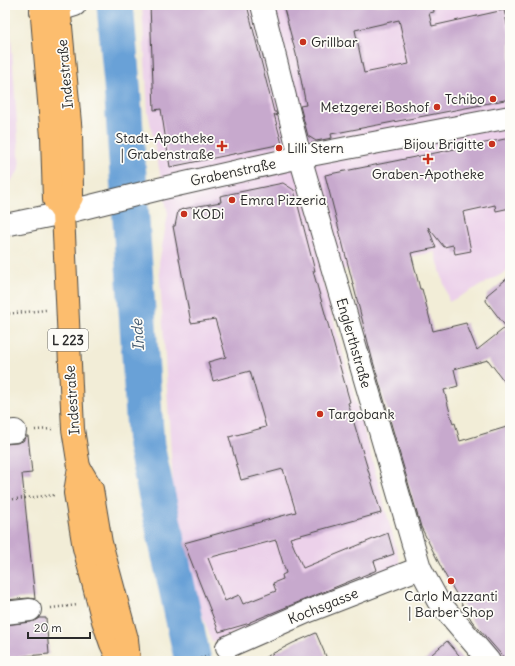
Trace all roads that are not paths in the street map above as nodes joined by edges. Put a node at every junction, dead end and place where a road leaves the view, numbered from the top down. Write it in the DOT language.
graph roads {
  1 [pos="262,5"];
  2 [pos="55,7"];
  3 [pos="510,117"];
  4 [pos="300,157"];
  5 [pos="63,213"];
  6 [pos="5,225"];
  7 [pos="79,467"];
  8 [pos="420,568"];
  9 [pos="30,610"];
  10 [pos="5,613"];
  11 [pos="227,647"];
  12 [pos="120,661"];
  13 [pos="129,661"];
  14 [pos="489,661"];
  1 -- 4 [label="street, Englerthstraße"];
  2 -- 5 [label="main road, Indestraße / L 223"];
  3 -- 4 [label="street, Grabenstraße"];
  4 -- 5 [label="street, Grabenstraße"];
  4 -- 8 [label="street, Englerthstraße"];
  5 -- 6 [label="street, Grabenstraße"];
  5 -- 7 [label="main road, Indestraße / L 223"];
  7 -- 12 [label="main road, Indestraße / L 223"];
  7 -- 13 [label="main road, Indestraße / L 223"];
  8 -- 11 [label="street, Kochsgasse"];
  8 -- 14 [label="street, Englerthstraße"];
  9 -- 10 [label="street"];
}
